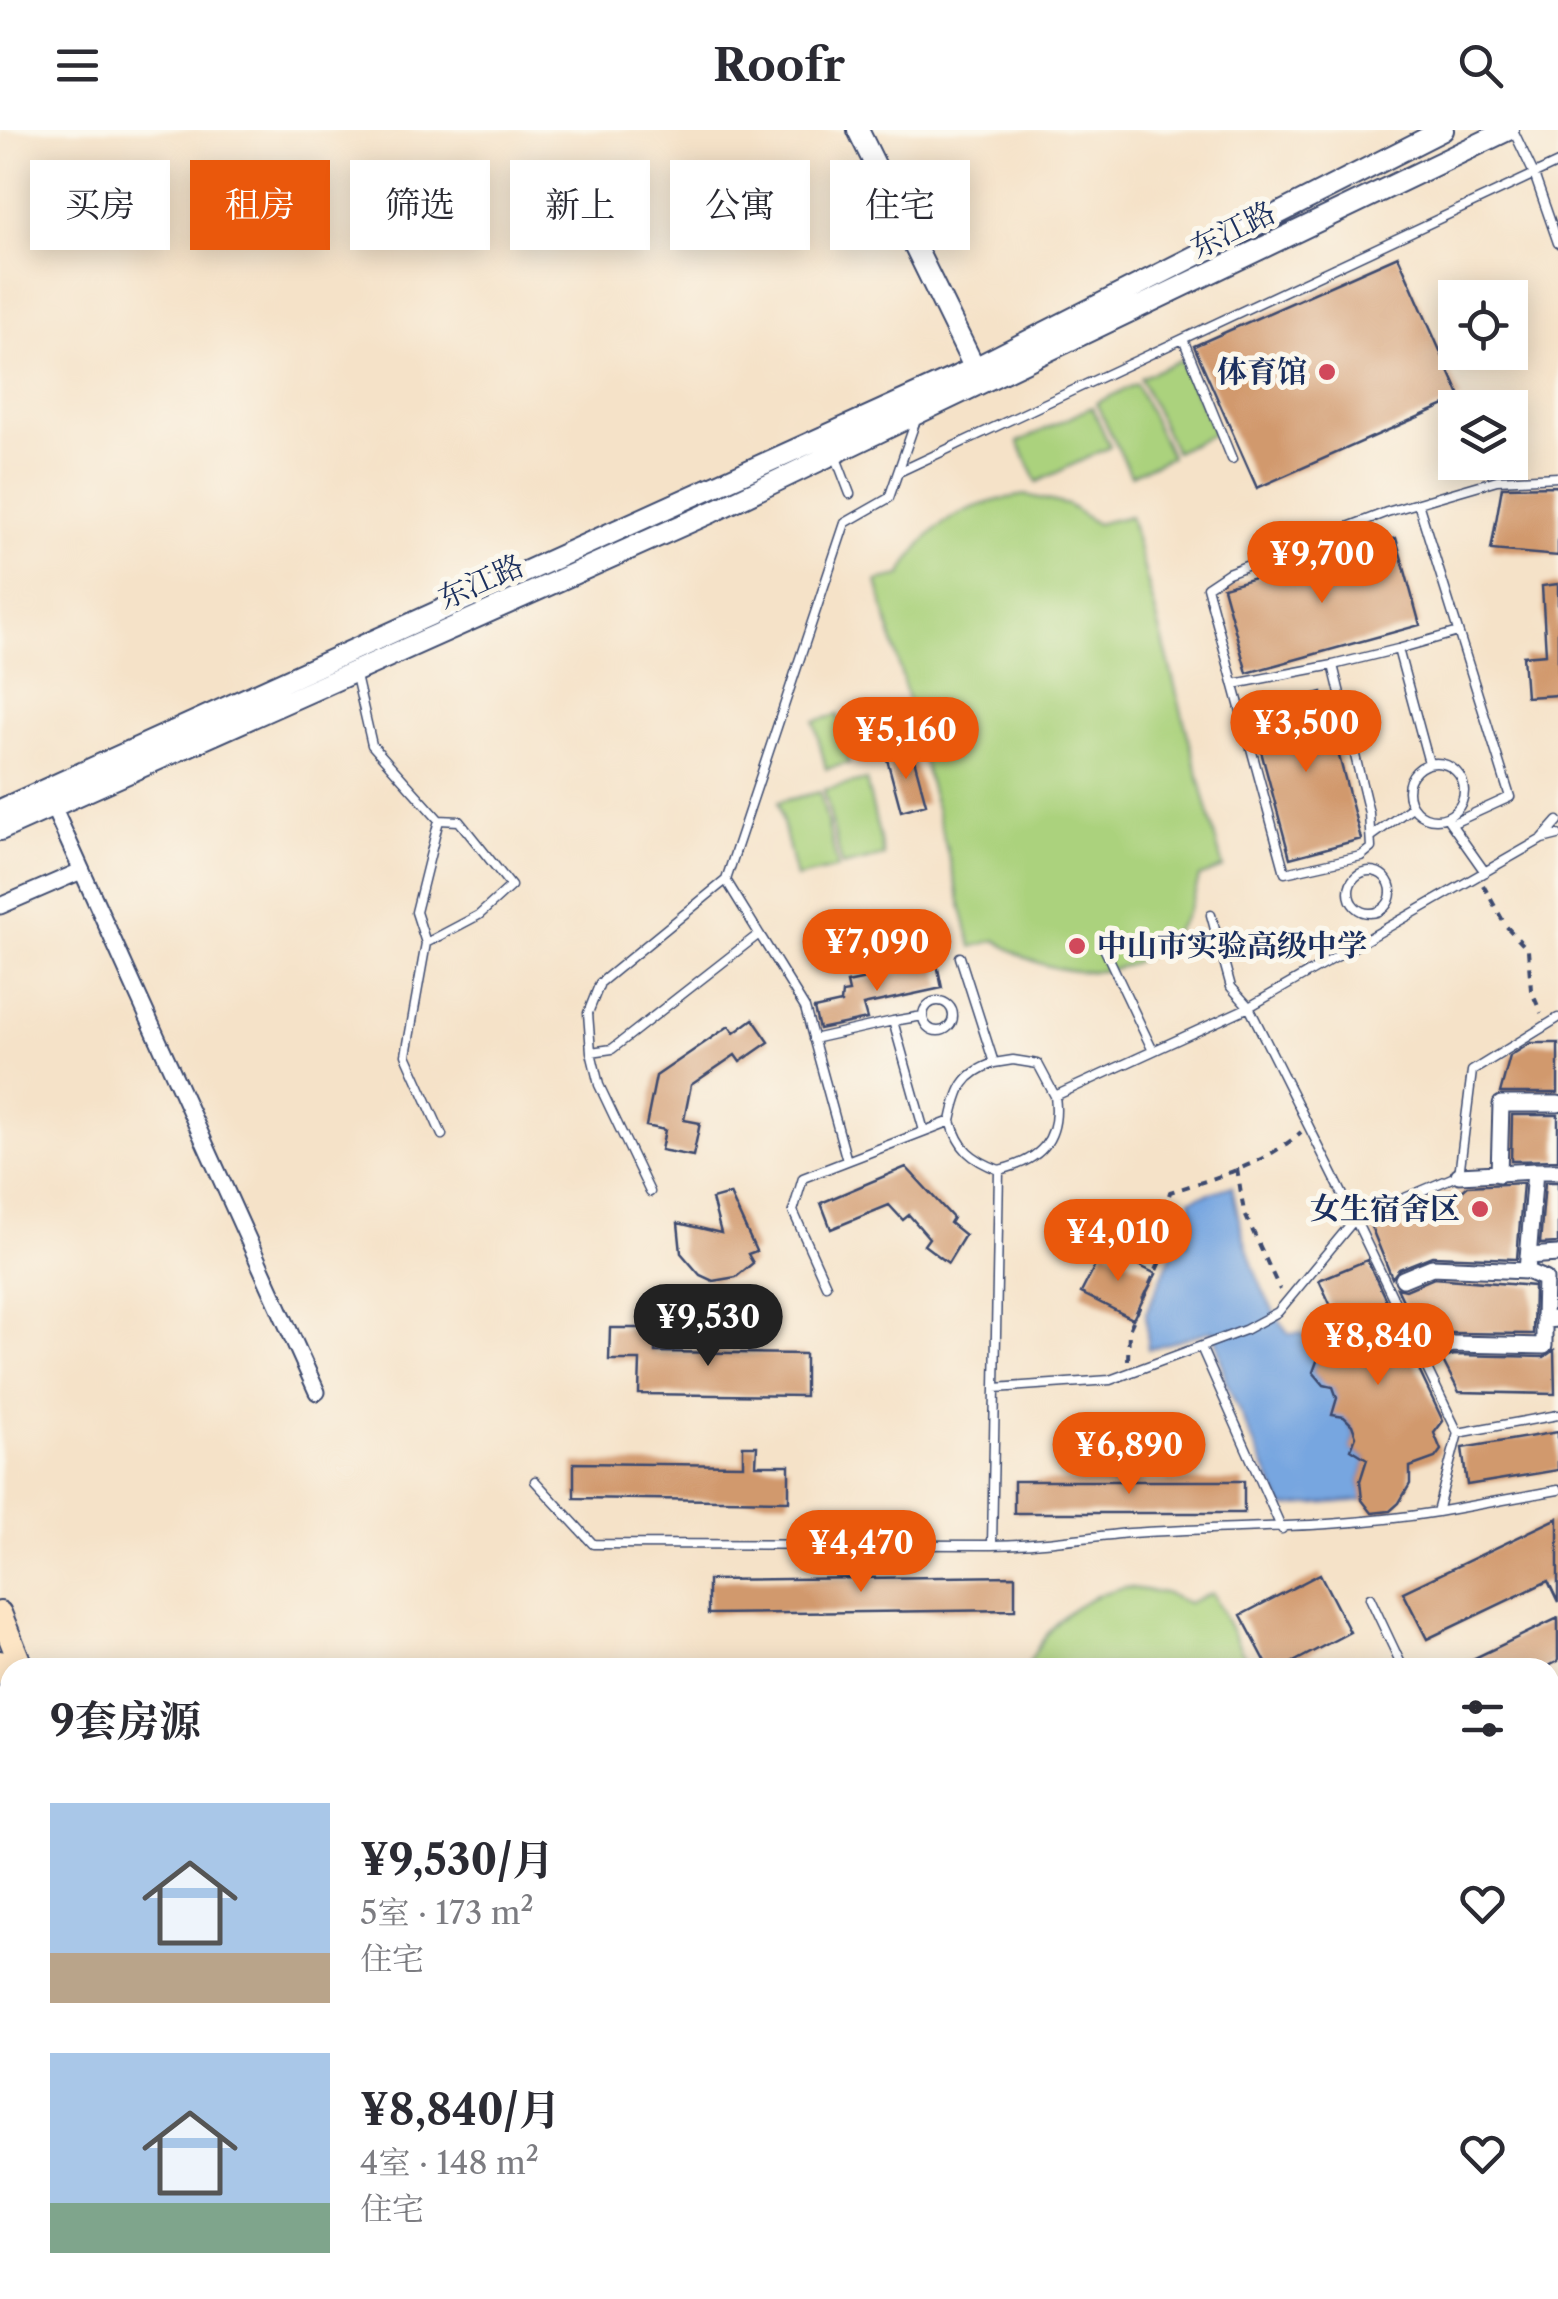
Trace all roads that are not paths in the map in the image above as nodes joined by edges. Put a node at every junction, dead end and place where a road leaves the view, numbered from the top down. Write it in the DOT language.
graph roads {
  1 [pos="858,130"];
  2 [pos="1443,130"];
  3 [pos="1511,130"];
  4 [pos="1558,163"];
  5 [pos="1534,174"];
  6 [pos="1558,243"];
  7 [pos="1183,339"];
  8 [pos="978,376"];
  9 [pos="917,416"];
  10 [pos="836,454"];
  11 [pos="1232,459"];
  12 [pos="899,472"];
  13 [pos="1558,477"];
  14 [pos="850,494"];
  15 [pos="1418,503"];
  16 [pos="1458,632"];
  17 [pos="1398,649"];
  18 [pos="1333,665"];
  19 [pos="354,671"];
  20 [pos="1234,684"];
  21 [pos="1429,763"];
  22 [pos="48,797"];
  23 [pos="1412,807"];
  24 [pos="0,810"];
  25 [pos="439,820"];
  26 [pos="1558,820"];
  27 [pos="1448,821"];
  28 [pos="0,830"];
  29 [pos="1372,836"];
  30 [pos="1558,836"];
  31 [pos="1542,839"];
  32 [pos="1362,856"];
  33 [pos="81,871"];
  34 [pos="1360,873"];
  35 [pos="1482,874"];
  36 [pos="726,880"];
  37 [pos="0,906"];
  38 [pos="1212,915"];
  39 [pos="759,934"];
  40 [pos="426,943"];
  41 [pos="1102,946"];
  42 [pos="960,957"];
  43 [pos="976,1006"];
  44 [pos="1249,1007"];
  45 [pos="952,1012"];
  46 [pos="922,1016"];
  47 [pos="1558,1018"];
  48 [pos="893,1021"];
  49 [pos="813,1039"];
  50 [pos="1153,1051"];
  51 [pos="591,1052"];
  52 [pos="994,1064"];
  53 [pos="1055,1096"];
  54 [pos="1558,1104"];
  55 [pos="951,1120"];
  56 [pos="924,1131"];
  57 [pos="442,1135"];
  58 [pos="848,1161"];
  59 [pos="998,1170"];
  60 [pos="1535,1171"];
  61 [pos="1558,1172"];
  62 [pos="1499,1174"];
  63 [pos="1459,1175"];
  64 [pos="650,1192"];
  65 [pos="1356,1219"];
  66 [pos="1558,1254"];
  67 [pos="1528,1263"];
  68 [pos="1403,1279"];
  69 [pos="826,1285"];
  70 [pos="1551,1319"];
  71 [pos="1201,1346"];
  72 [pos="1443,1348"];
  73 [pos="995,1388"];
  74 [pos="317,1392"];
  75 [pos="1558,1415"];
  76 [pos="1458,1433"];
  77 [pos="534,1481"];
  78 [pos="1558,1490"];
  79 [pos="1437,1512"];
  80 [pos="1282,1528"];
  81 [pos="992,1546"];
  82 [pos="1370,1598"];
  83 [pos="0,1613"];
  84 [pos="18,1658"];
  85 [pos="1398,1658"];
  1 -- 8 [label="street"];
  2 -- 8 [label="street, 东江路"];
  3 -- 5 [label="lane"];
  3 -- 8 [label="street, 东江路"];
  4 -- 5 [label="lane"];
  5 -- 6 [label="lane"];
  5 -- 7 [label="lane"];
  7 -- 11 [label="lane"];
  7 -- 12 [label="lane"];
  8 -- 9 [label="street, 东江路"];
  8 -- 22 [label="street, 东江路"];
  9 -- 10 [label="street, 东江路"];
  9 -- 12 [label="lane"];
  10 -- 14 [label="lane"];
  10 -- 19 [label="street, 东江路"];
  12 -- 36 [label="lane"];
  13 -- 15 [label="lane"];
  15 -- 16 [label="lane"];
  15 -- 20 [label="lane"];
  16 -- 17 [label="lane"];
  16 -- 27 [label="lane"];
  17 -- 18 [label="lane"];
  17 -- 21 [label="lane"];
  18 -- 20 [label="lane"];
  18 -- 29 [label="lane"];
  19 -- 22 [label="street, 东江路"];
  19 -- 25 [label="lane"];
  20 -- 32 [label="lane"];
  21 -- 23 [label="lane"];
  21 -- 27 [label="lane"];
  22 -- 24 [label="street, 东江路"];
  22 -- 28 [label="street, 东江路"];
  22 -- 33 [label="street"];
  23 -- 27 [label="lane"];
  23 -- 29 [label="lane"];
  25 -- 40 [label="lane"];
  25 -- 40 [label="lane"];
  26 -- 31 [label="lane"];
  27 -- 35 [label="lane"];
  29 -- 32 [label="lane"];
  30 -- 31 [label="lane"];
  31 -- 35 [label="lane"];
  32 -- 34 [label="lane"];
  33 -- 37 [label="street"];
  33 -- 74 [label="street"];
  34 -- 34 [label="lane"];
  35 -- 44 [label="lane"];
  36 -- 39 [label="lane"];
  36 -- 51 [label="lane"];
  38 -- 44 [label="lane"];
  39 -- 49 [label="lane"];
  39 -- 51 [label="lane"];
  40 -- 57 [label="lane"];
  41 -- 50 [label="lane"];
  42 -- 43 [label="lane"];
  43 -- 45 [label="lane"];
  43 -- 52 [label="lane"];
  44 -- 50 [label="lane"];
  44 -- 65 [label="lane"];
  45 -- 46 [label="lane"];
  45 -- 46 [label="lane"];
  46 -- 48 [label="lane"];
  47 -- 63 [label="lane"];
  48 -- 49 [label="lane"];
  48 -- 56 [label="lane"];
  49 -- 58 [label="lane"];
  50 -- 53 [label="lane"];
  51 -- 64 [label="lane"];
  52 -- 53 [label="lane"];
  52 -- 55 [label="lane"];
  53 -- 59 [label="lane"];
  54 -- 62 [label="street"];
  55 -- 56 [label="lane"];
  55 -- 59 [label="lane"];
  56 -- 58 [label="lane"];
  58 -- 69 [label="lane"];
  59 -- 73 [label="lane"];
  60 -- 61 [label="street"];
  60 -- 62 [label="street"];
  60 -- 67 [label="street"];
  62 -- 63 [label="street"];
  63 -- 65 [label="lane"];
  65 -- 71 [label="lane"];
  65 -- 76 [label="lane"];
  66 -- 67 [label="street"];
  67 -- 68 [label="street"];
  67 -- 70 [label="street"];
  70 -- 72 [label="street"];
  71 -- 73 [label="lane"];
  71 -- 80 [label="lane"];
  73 -- 81 [label="lane"];
  75 -- 76 [label="lane"];
  76 -- 79 [label="lane"];
  77 -- 81 [label="lane"];
  78 -- 79 [label="lane"];
  79 -- 80 [label="lane"];
  80 -- 81 [label="lane"];
  82 -- 85 [label="lane"];
  83 -- 84 [label="main road"];
}
